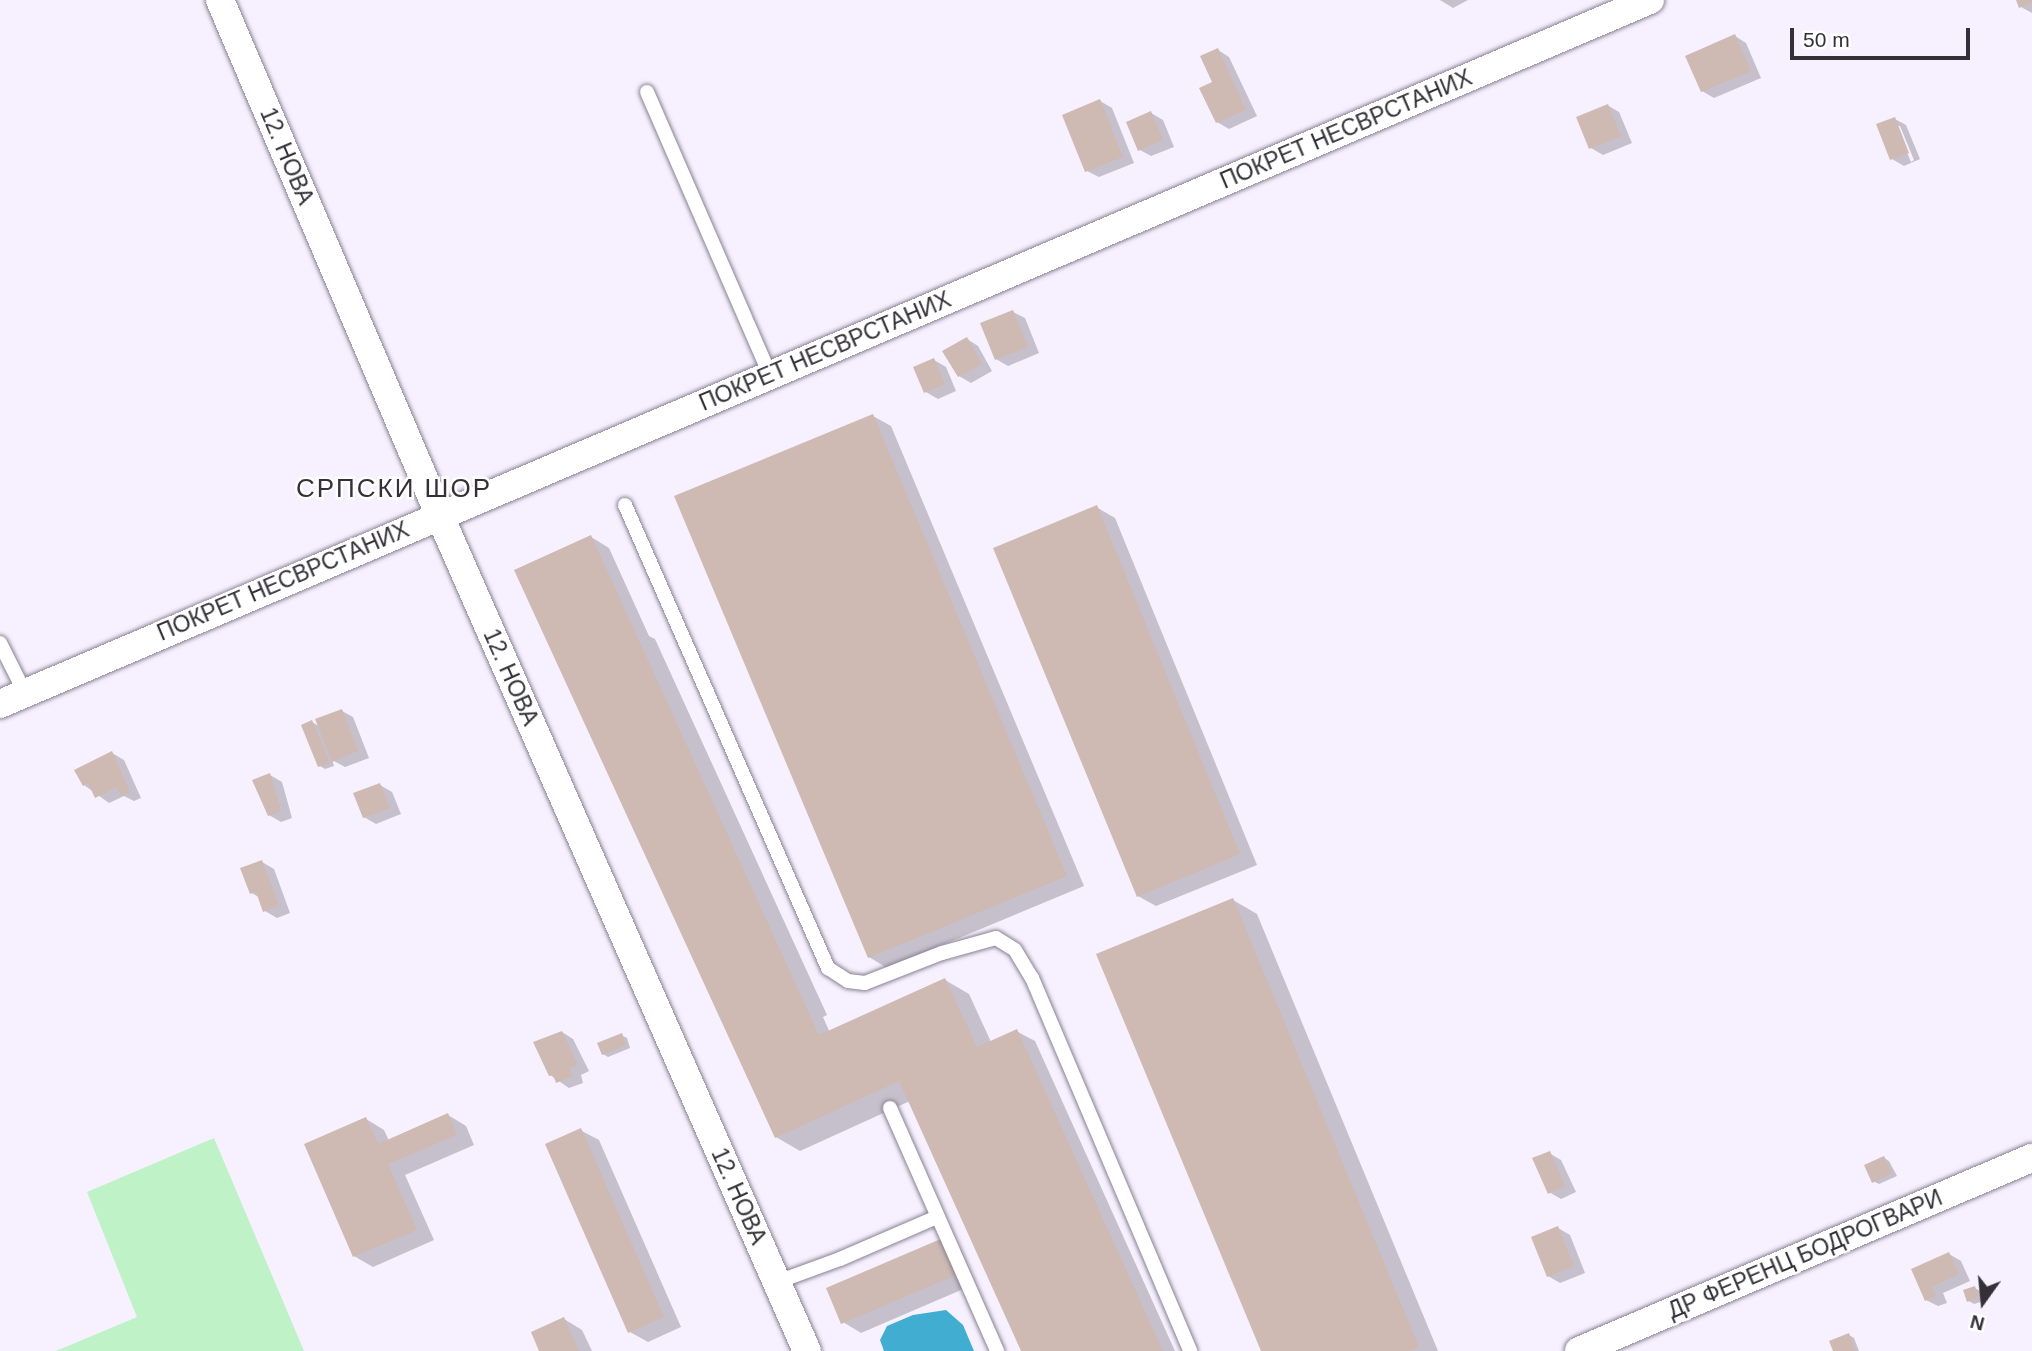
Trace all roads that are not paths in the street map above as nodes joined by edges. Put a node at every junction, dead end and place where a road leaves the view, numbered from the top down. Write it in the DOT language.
graph roads {
  1 [pos="220,0"];
  2 [pos="1650,0"];
  3 [pos="647,92"];
  4 [pos="770,375"];
  5 [pos="625,505"];
  6 [pos="439,514"];
  7 [pos="0,643"];
  8 [pos="13,698"];
  9 [pos="890,1108"];
  10 [pos="2032,1158"];
  11 [pos="937,1217"];
  12 [pos="776,1282"];
  13 [pos="807,1351"];
  14 [pos="997,1351"];
  15 [pos="1190,1351"];
  16 [pos="1579,1351"];
  1 -- 6 [label="street, 12. НОВА"];
  2 -- 4 [label="street, ПОКРЕТ НЕСВРСТАНИХ"];
  3 -- 4 [label="lane"];
  4 -- 6 [label="street, ПОКРЕТ НЕСВРСТАНИХ"];
  5 -- 15 [label="lane"];
  6 -- 8 [label="street, ПОКРЕТ НЕСВРСТАНИХ"];
  6 -- 12 [label="street, 12. НОВА"];
  7 -- 8 [label="lane"];
  9 -- 11 [label="lane"];
  10 -- 16 [label="street, ДР ФЕРЕНЦ БОДРОГВАРИ"];
  11 -- 12 [label="lane"];
  11 -- 14 [label="lane"];
  12 -- 13 [label="street, 12. НОВА"];
}
